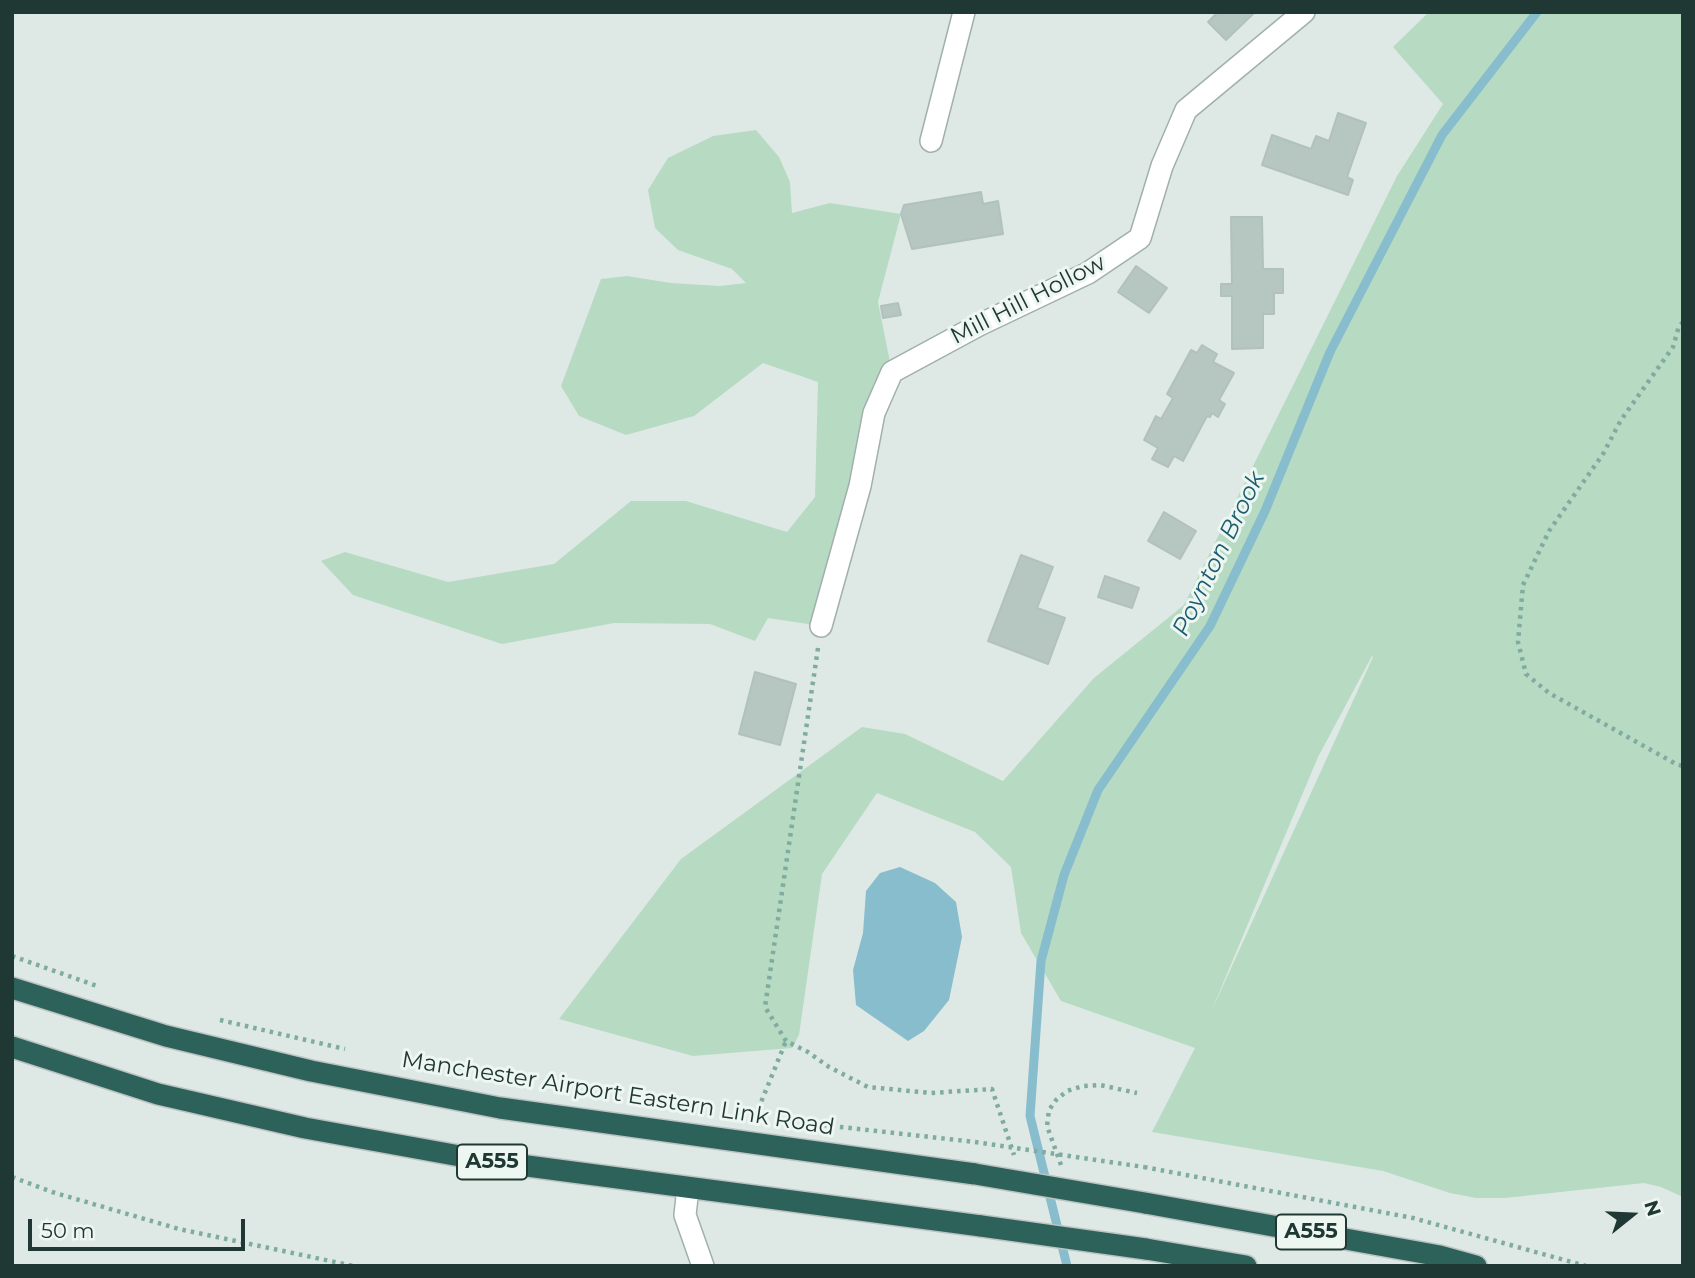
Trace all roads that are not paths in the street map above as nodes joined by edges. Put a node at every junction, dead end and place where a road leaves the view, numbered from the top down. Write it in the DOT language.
graph roads {
  1 [pos="964,12"];
  2 [pos="1304,12"];
  3 [pos="931,141"];
  4 [pos="821,626"];
  5 [pos="12,988"];
  6 [pos="12,1047"];
  7 [pos="688,1188"];
  8 [pos="703,1266"];
  9 [pos="1246,1266"];
  10 [pos="1476,1266"];
  1 -- 3 [label="street"];
  2 -- 4 [label="street, Mill Hill Hollow"];
  5 -- 10 [label="highway, Manchester Airport Eastern Link Road / A555, bridge"];
  6 -- 7 [label="highway, A555"];
  7 -- 8 [label="street"];
  7 -- 9 [label="highway, A555, bridge"];
}
